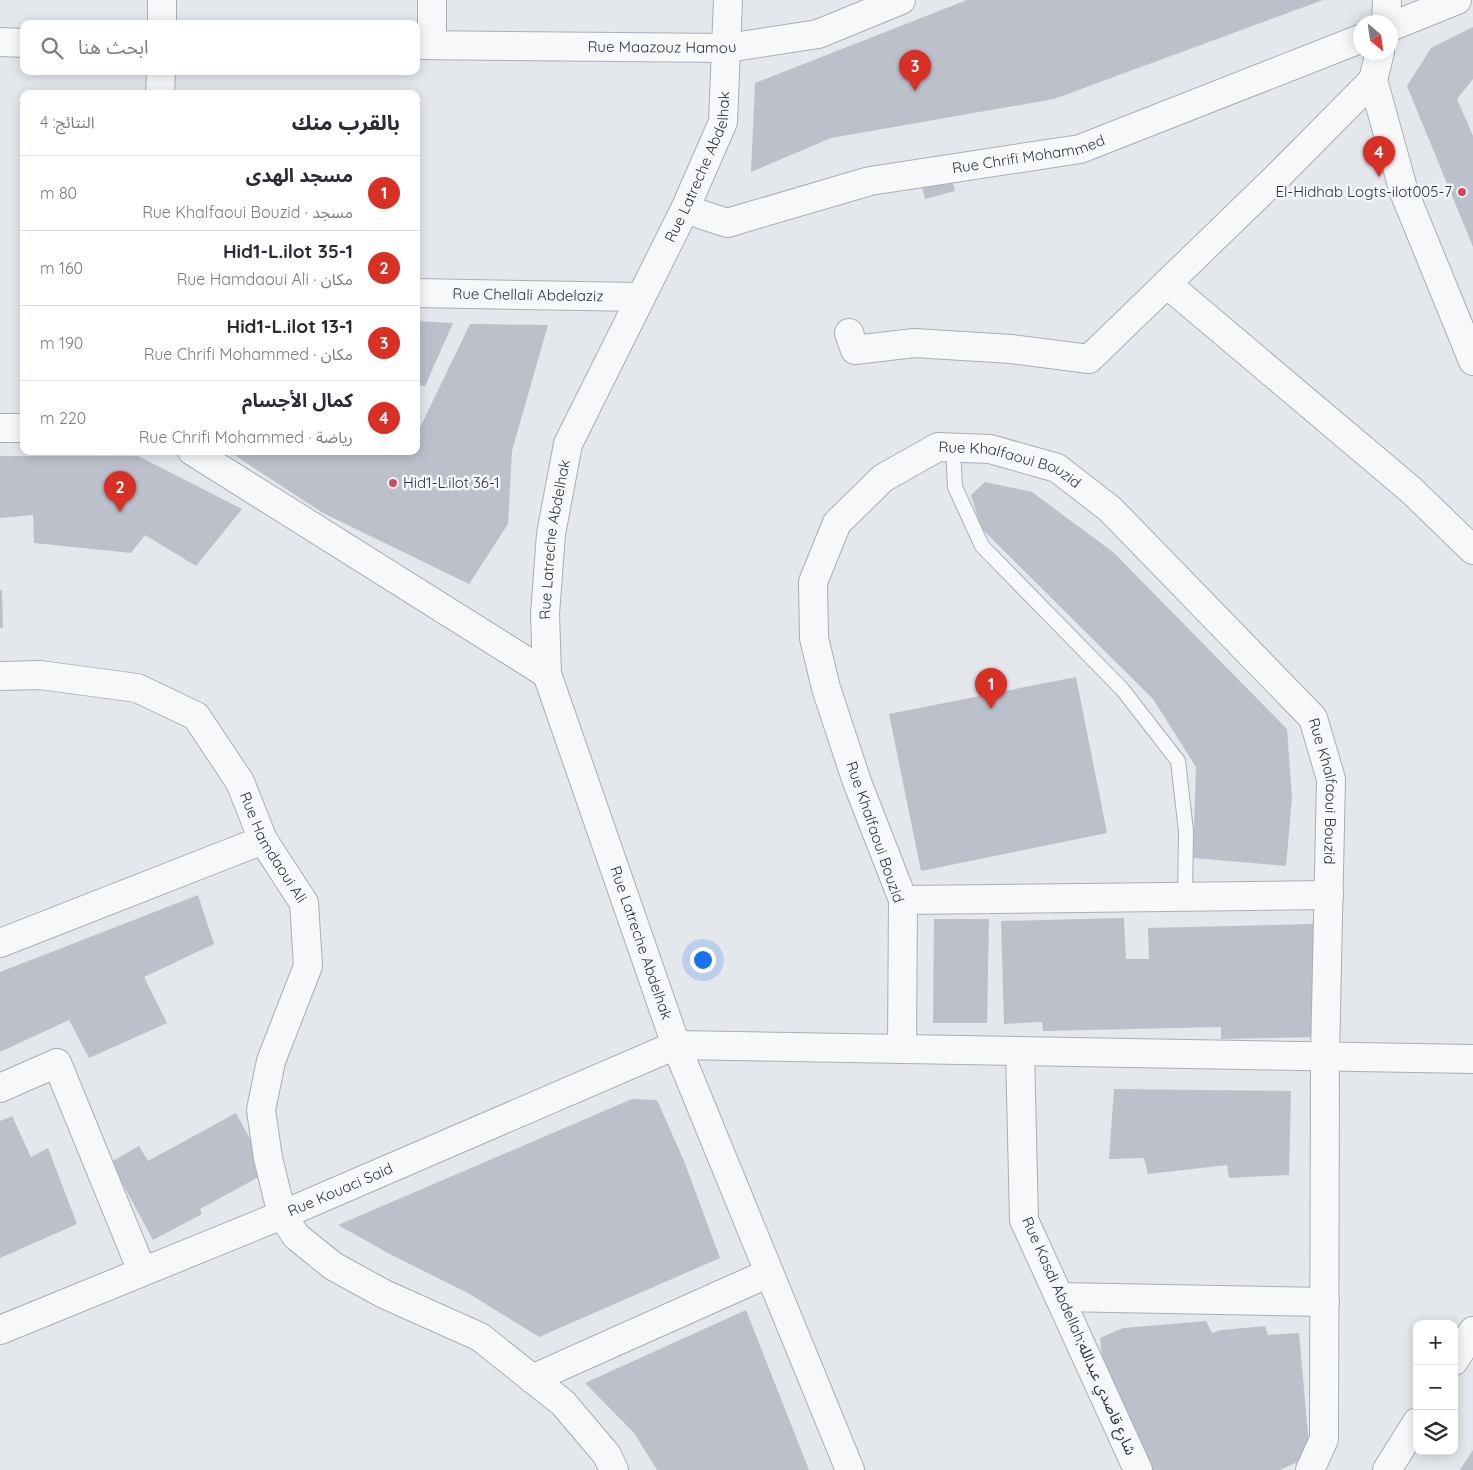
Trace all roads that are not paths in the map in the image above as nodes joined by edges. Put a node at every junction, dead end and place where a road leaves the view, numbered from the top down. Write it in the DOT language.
graph roads {
  1 [pos="162,0"];
  2 [pos="432,0"];
  3 [pos="728,0"];
  4 [pos="902,0"];
  5 [pos="1387,0"];
  6 [pos="1457,0"];
  7 [pos="1386,15"];
  8 [pos="162,20"];
  9 [pos="1398,24"];
  10 [pos="0,42"];
  11 [pos="1353,42"];
  12 [pos="20,43"];
  13 [pos="424,45"];
  14 [pos="728,48"];
  15 [pos="1378,60"];
  16 [pos="161,75"];
  17 [pos="1373,80"];
  18 [pos="160,90"];
  19 [pos="685,210"];
  20 [pos="1167,284"];
  21 [pos="420,293"];
  22 [pos="641,297"];
  23 [pos="849,334"];
  24 [pos="1470,345"];
  25 [pos="0,428"];
  26 [pos="20,428"];
  27 [pos="953,447"];
  28 [pos="198,455"];
  29 [pos="1473,550"];
  30 [pos="547,674"];
  31 [pos="0,676"];
  32 [pos="263,840"];
  33 [pos="1329,895"];
  34 [pos="1185,896"];
  35 [pos="903,900"];
  36 [pos="0,942"];
  37 [pos="676,1045"];
  38 [pos="902,1049"];
  39 [pos="1020,1052"];
  40 [pos="1325,1057"];
  41 [pos="1473,1059"];
  42 [pos="0,1088"];
  43 [pos="282,1215"];
  44 [pos="142,1271"];
  45 [pos="770,1274"];
  46 [pos="1059,1297"];
  47 [pos="1325,1302"];
  48 [pos="0,1330"];
  49 [pos="1473,1331"];
  50 [pos="1458,1355"];
  51 [pos="532,1379"];
  52 [pos="1413,1428"];
  53 [pos="614,1470"];
  54 [pos="850,1470"];
  55 [pos="1138,1470"];
  56 [pos="1310,1470"];
  57 [pos="1387,1470"];
  1 -- 8 [label="street"];
  2 -- 13 [label="street"];
  3 -- 14 [label="street, Rue Latreche Abdelhak"];
  4 -- 14 [label="street, Rue Maazouz Hamou"];
  5 -- 7 [label="street"];
  6 -- 9 [label="street"];
  10 -- 12 [label="street"];
  11 -- 19 [label="street, Rue Chrifi Mohammed"];
  13 -- 14 [label="street, Rue Maazouz Hamou"];
  14 -- 19 [label="street, Rue Latreche Abdelhak"];
  15 -- 17 [label="street"];
  16 -- 18 [label="street"];
  17 -- 20 [label="street"];
  17 -- 24 [label="street"];
  19 -- 22 [label="street, Rue Latreche Abdelhak"];
  20 -- 23 [label="street"];
  20 -- 29 [label="street"];
  21 -- 22 [label="street, Rue Chellali Abdelaziz"];
  22 -- 30 [label="street, Rue Latreche Abdelhak"];
  25 -- 26 [label="street"];
  27 -- 33 [label="street, Rue Khalfaoui Bouzid"];
  27 -- 34 [label="lane"];
  27 -- 35 [label="street, Rue Khalfaoui Bouzid"];
  28 -- 30 [label="street"];
  30 -- 37 [label="street, Rue Latreche Abdelhak"];
  31 -- 32 [label="street, Rue Hamdaoui Ali"];
  32 -- 36 [label="street"];
  32 -- 43 [label="street, Rue Hamdaoui Ali"];
  33 -- 34 [label="street"];
  33 -- 40 [label="street, Rue Khalfaoui Bouzid"];
  34 -- 35 [label="street"];
  35 -- 38 [label="street, Rue Khalfaoui Bouzid"];
  37 -- 38 [label="street"];
  37 -- 43 [label="street, Rue Kouaci Said"];
  37 -- 45 [label="street, Rue Latreche Abdelhak"];
  38 -- 39 [label="street"];
  39 -- 40 [label="street"];
  39 -- 46 [label="street, Rue Kasdi Abdellah;شارع قاصدي عبدالله"];
  40 -- 41 [label="street"];
  40 -- 47 [label="street, Rue Khalfaoui Bouzid"];
  42 -- 44 [label="street"];
  43 -- 44 [label="street, Rue Kouaci Said"];
  43 -- 51 [label="street, Rue Hamdaoui Ali"];
  44 -- 48 [label="street, Rue Kouaci Said"];
  45 -- 51 [label="street"];
  45 -- 54 [label="street, Rue Latreche Abdelhak"];
  46 -- 47 [label="street"];
  46 -- 55 [label="street, Rue Kasdi Abdellah;شارع قاصدي عبدالله"];
  47 -- 56 [label="street, Rue Khalfaoui Bouzid"];
  49 -- 50 [label="street"];
  51 -- 53 [label="street, Rue Hamdaoui Ali"];
  52 -- 57 [label="street"];
}
